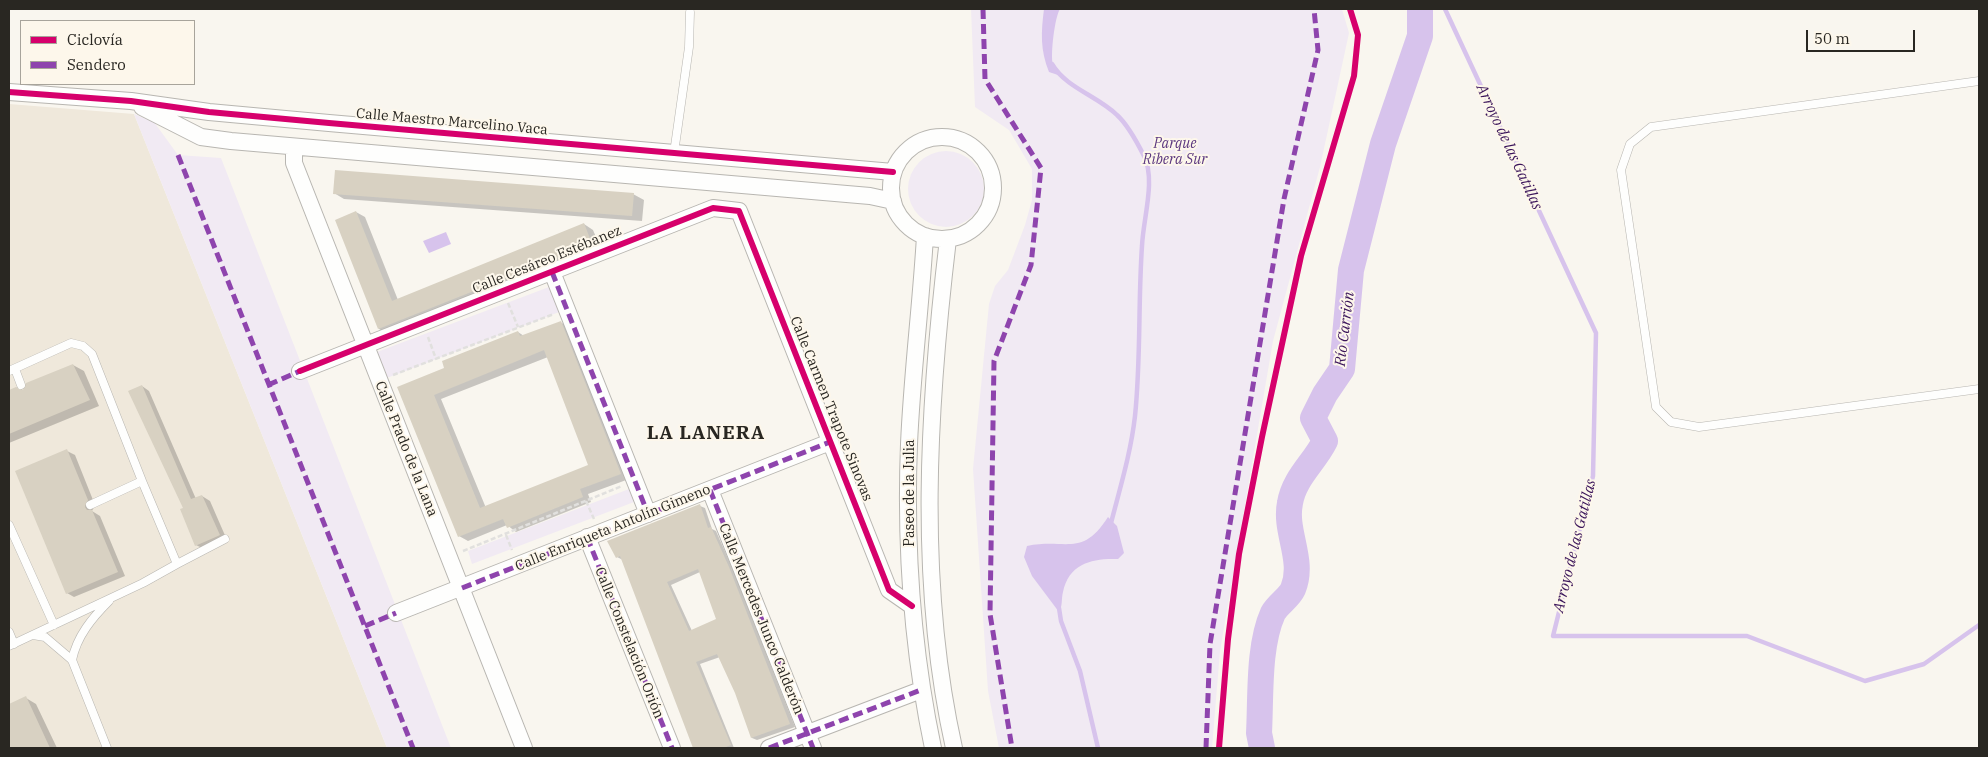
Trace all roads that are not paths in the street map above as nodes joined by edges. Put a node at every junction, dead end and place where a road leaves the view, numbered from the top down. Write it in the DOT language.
graph roads {
  1 [pos="690,12"];
  2 [pos="1979,81"];
  3 [pos="9,92"];
  4 [pos="131,102"];
  5 [pos="294,148"];
  6 [pos="674,153"];
  7 [pos="893,172"];
  8 [pos="892,200"];
  9 [pos="739,211"];
  10 [pos="925,236"];
  11 [pos="948,239"];
  12 [pos="552,272"];
  13 [pos="366,346"];
  14 [pos="12,370"];
  15 [pos="300,371"];
  16 [pos="20,385"];
  17 [pos="1979,389"];
  18 [pos="830,442"];
  19 [pos="142,481"];
  20 [pos="710,490"];
  21 [pos="90,504"];
  22 [pos="648,514"];
  23 [pos="9,524"];
  24 [pos="587,537"];
  25 [pos="225,539"];
  26 [pos="177,564"];
  27 [pos="462,588"];
  28 [pos="112,597"];
  29 [pos="912,606"];
  30 [pos="396,613"];
  31 [pos="54,625"];
  32 [pos="9,632"];
  33 [pos="33,635"];
  34 [pos="11,645"];
  35 [pos="72,660"];
  36 [pos="921,690"];
  37 [pos="810,741"];
  38 [pos="107,748"];
  39 [pos="524,748"];
  40 [pos="672,748"];
  41 [pos="769,748"];
  42 [pos="933,748"];
  43 [pos="954,748"];
  1 -- 6 [label="lane"];
  2 -- 17 [label="lane"];
  3 -- 4 [label="street, Calle Maestro Marcelino Vaca"];
  4 -- 5 [label="street, Calle Maestro Marcelino Vaca"];
  4 -- 6 [label="street, Calle Maestro Marcelino Vaca"];
  5 -- 8 [label="street, Calle Maestro Marcelino Vaca"];
  5 -- 13 [label="street, Calle Prado de la Lana"];
  6 -- 7 [label="street, Calle Maestro Marcelino Vaca"];
  7 -- 8 [label="street"];
  7 -- 11 [label="street"];
  8 -- 10 [label="street"];
  9 -- 12 [label="street, Calle Cesáreo Estébanez"];
  9 -- 18 [label="street, Calle Carmen Trapote Sinovas"];
  10 -- 11 [label="street"];
  10 -- 29 [label="street, Paseo de la Julia"];
  11 -- 43 [label="street, Paseo de la Julia"];
  12 -- 13 [label="street, Calle Cesáreo Estébanez"];
  12 -- 22 [label="street"];
  13 -- 15 [label="street"];
  13 -- 27 [label="street, Calle Prado de la Lana"];
  14 -- 16 [label="lane"];
  14 -- 19 [label="lane"];
  18 -- 20 [label="street, Calle Enriqueta Antolín Gimeno"];
  18 -- 29 [label="street, Calle Carmen Trapote Sinovas"];
  19 -- 21 [label="lane"];
  19 -- 26 [label="lane"];
  20 -- 22 [label="street, Calle Enriqueta Antolín Gimeno"];
  20 -- 37 [label="street, Calle Mercedes Junco Calderón"];
  22 -- 24 [label="street, Calle Enriqueta Antolín Gimeno"];
  23 -- 31 [label="lane"];
  24 -- 27 [label="street, Calle Enriqueta Antolín Gimeno"];
  24 -- 40 [label="street, Calle Constelación Orión"];
  25 -- 26 [label="lane"];
  26 -- 28 [label="lane"];
  27 -- 30 [label="street, Calle Enriqueta Antolín Gimeno"];
  27 -- 39 [label="street, Calle Prado de la Lana"];
  28 -- 31 [label="lane"];
  28 -- 35 [label="lane"];
  29 -- 36 [label="street, Paseo de la Julia"];
  31 -- 33 [label="lane"];
  32 -- 34 [label="lane"];
  33 -- 34 [label="lane"];
  33 -- 35 [label="lane"];
  35 -- 38 [label="lane"];
  36 -- 37 [label="street"];
  36 -- 42 [label="street, Paseo de la Julia"];
  37 -- 41 [label="street"];
}
